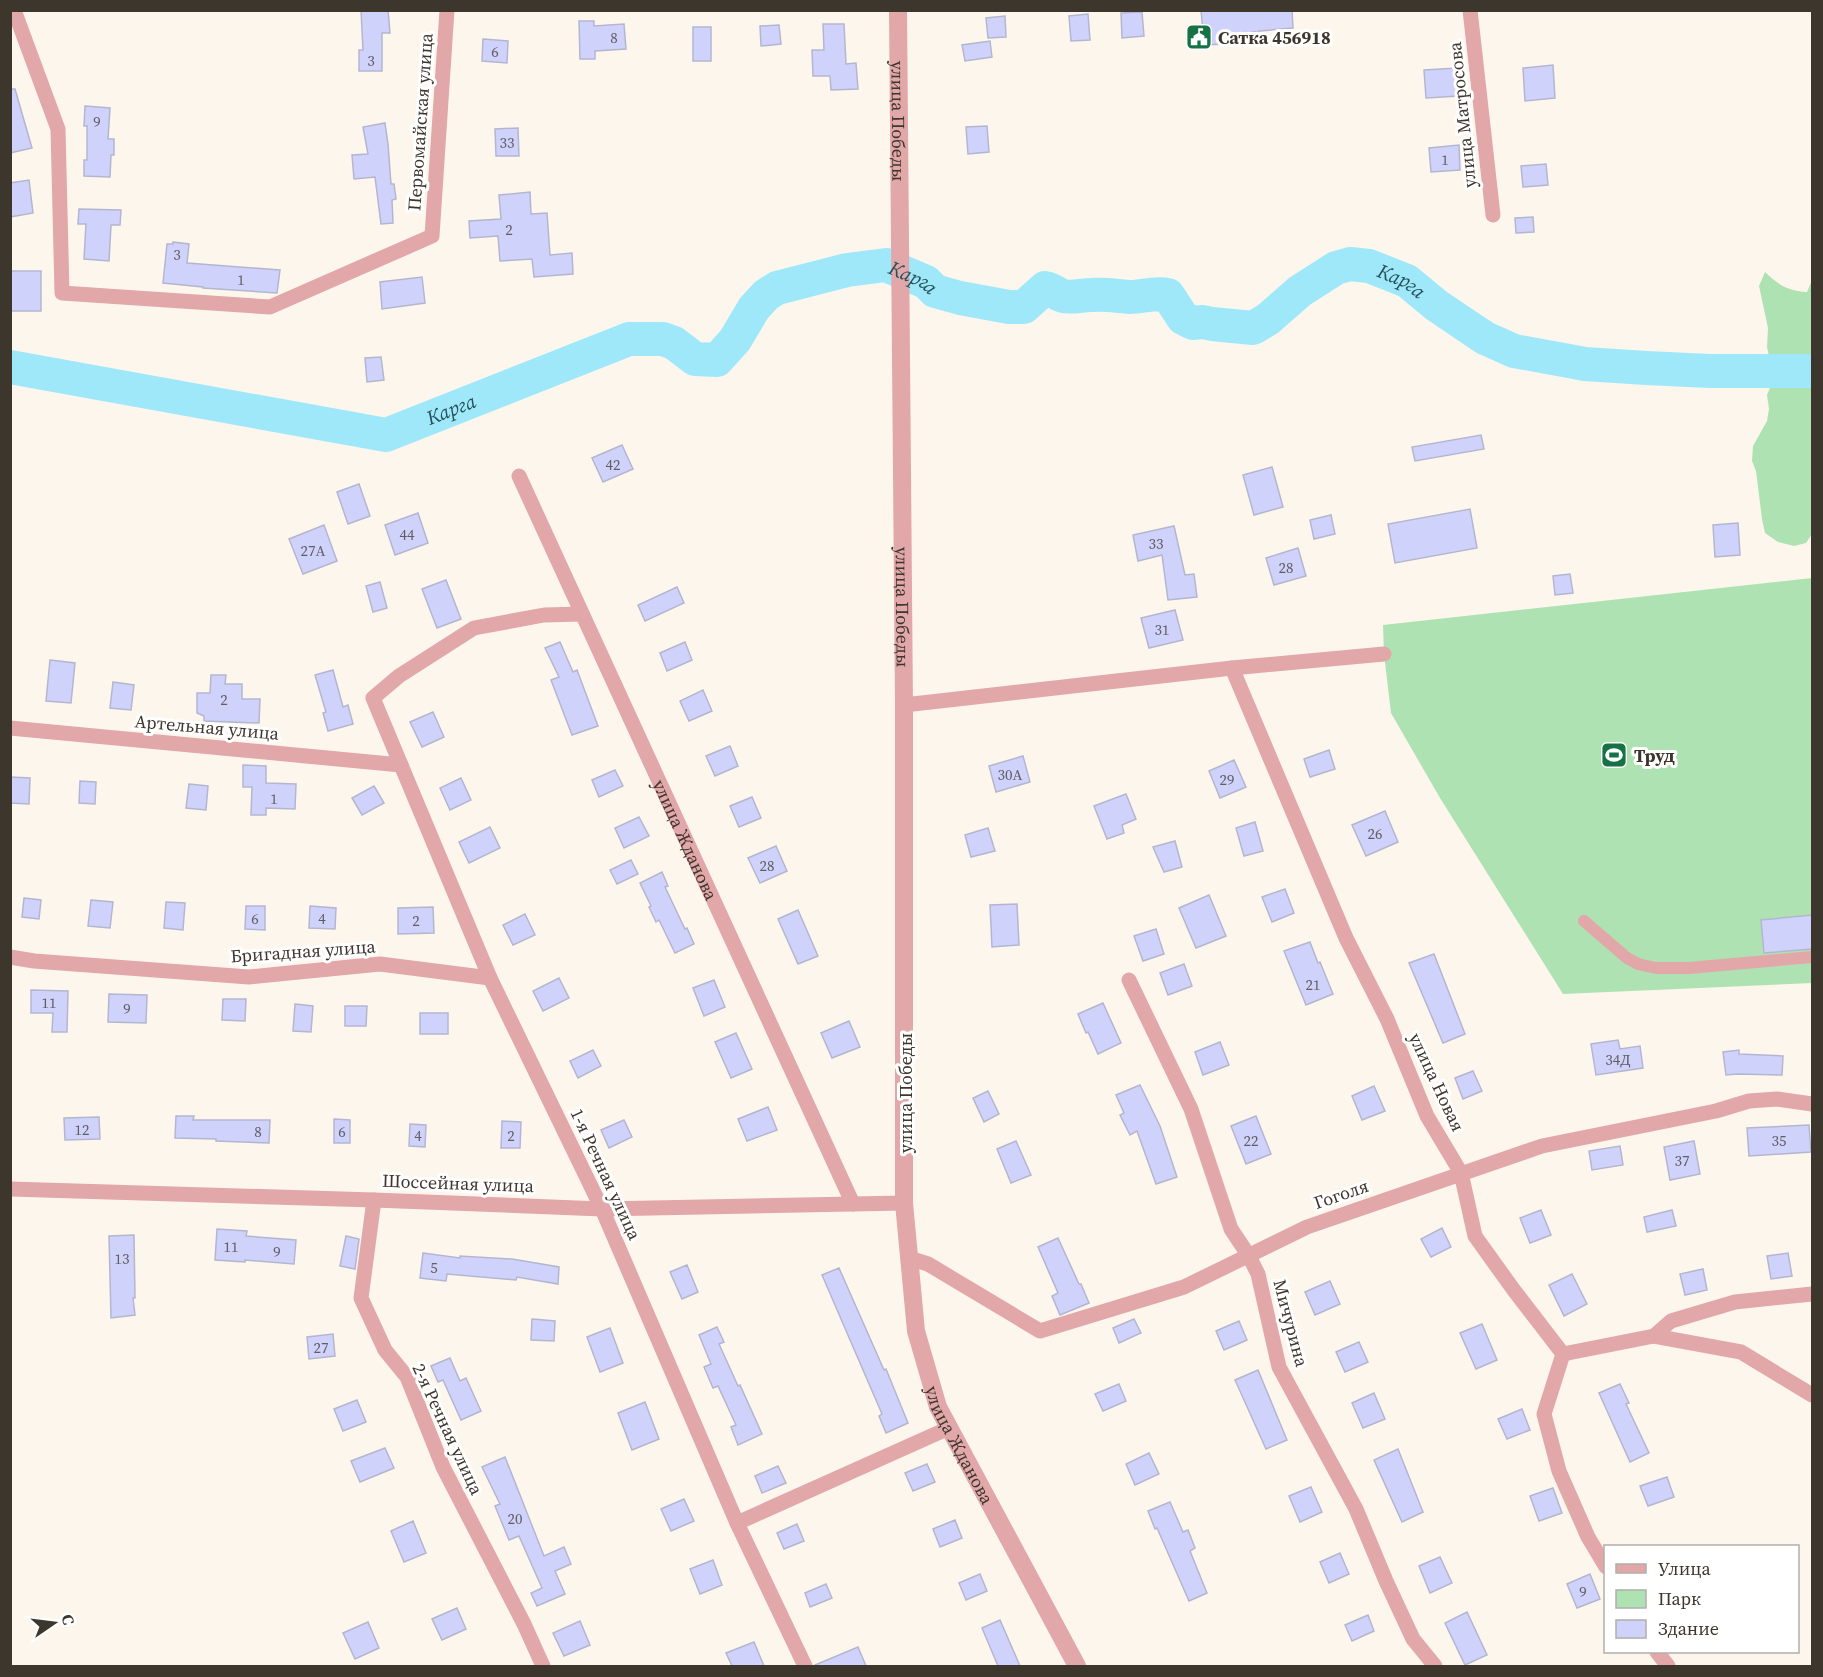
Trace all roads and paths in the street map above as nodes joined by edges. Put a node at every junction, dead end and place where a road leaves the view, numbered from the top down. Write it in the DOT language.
graph roads {
  1 [pos="14,10"];
  2 [pos="447,10"];
  3 [pos="898,10"];
  4 [pos="1470,10"];
  5 [pos="1493,215"];
  6 [pos="519,476"];
  7 [pos="582,614"];
  8 [pos="1384,654"];
  9 [pos="1232,668"];
  10 [pos="904,705"];
  11 [pos="10,728"];
  12 [pos="401,765"];
  13 [pos="1584,921"];
  14 [pos="10,957"];
  15 [pos="1812,957"];
  16 [pos="490,978"];
  17 [pos="1129,980"];
  18 [pos="1812,1104"];
  19 [pos="1461,1173"];
  20 [pos="10,1189"];
  21 [pos="374,1200"];
  22 [pos="904,1203"];
  23 [pos="853,1204"];
  24 [pos="602,1209"];
  25 [pos="1249,1256"];
  26 [pos="909,1258"];
  27 [pos="1812,1294"];
  28 [pos="1654,1336"];
  29 [pos="1563,1354"];
  30 [pos="1812,1395"];
  31 [pos="949,1428"];
  32 [pos="737,1523"];
  33 [pos="1604,1565"];
  34 [pos="1658,1653"];
  35 [pos="543,1666"];
  36 [pos="805,1666"];
  37 [pos="1077,1666"];
  38 [pos="1435,1666"];
  39 [pos="1668,1666"];
  1 -- 2 [label="street, Первомайская улица"];
  3 -- 10 [label="street, улица Победы"];
  4 -- 5 [label="street, улица Матросова"];
  6 -- 7 [label="street, улица Жданова"];
  7 -- 12 [label="street, 1-я Речная улица"];
  7 -- 23 [label="street, улица Жданова"];
  8 -- 9 [label="street"];
  9 -- 10 [label="street"];
  9 -- 19 [label="street, улица Новая"];
  10 -- 22 [label="street, улица Победы"];
  11 -- 12 [label="street, Артельная улица"];
  12 -- 16 [label="street, 1-я Речная улица"];
  13 -- 15 [label="street"];
  14 -- 16 [label="street, Бригадная улица"];
  16 -- 24 [label="street, 1-я Речная улица"];
  17 -- 25 [label="street, Мичурина"];
  18 -- 19 [label="street, Гоголя"];
  19 -- 25 [label="street, Гоголя"];
  19 -- 29 [label="street, улица Новая"];
  20 -- 21 [label="street, Шоссейная улица"];
  21 -- 24 [label="street, Шоссейная улица"];
  21 -- 35 [label="street, 2-я Речная улица"];
  22 -- 23 [label="street, Шоссейная улица"];
  22 -- 26 [label="street, улица Жданова"];
  23 -- 24 [label="street, Шоссейная улица"];
  24 -- 32 [label="street, 1-я Речная улица"];
  25 -- 26 [label="street, Гоголя"];
  25 -- 38 [label="street, Мичурина"];
  26 -- 31 [label="street, улица Жданова"];
  27 -- 28 [label="street"];
  28 -- 29 [label="street"];
  28 -- 30 [label="street"];
  29 -- 33 [label="street"];
  31 -- 32 [label="street"];
  31 -- 37 [label="street, улица Жданова"];
  32 -- 36 [label="street, 1-я Речная улица"];
  34 -- 39 [label="street"];
}
